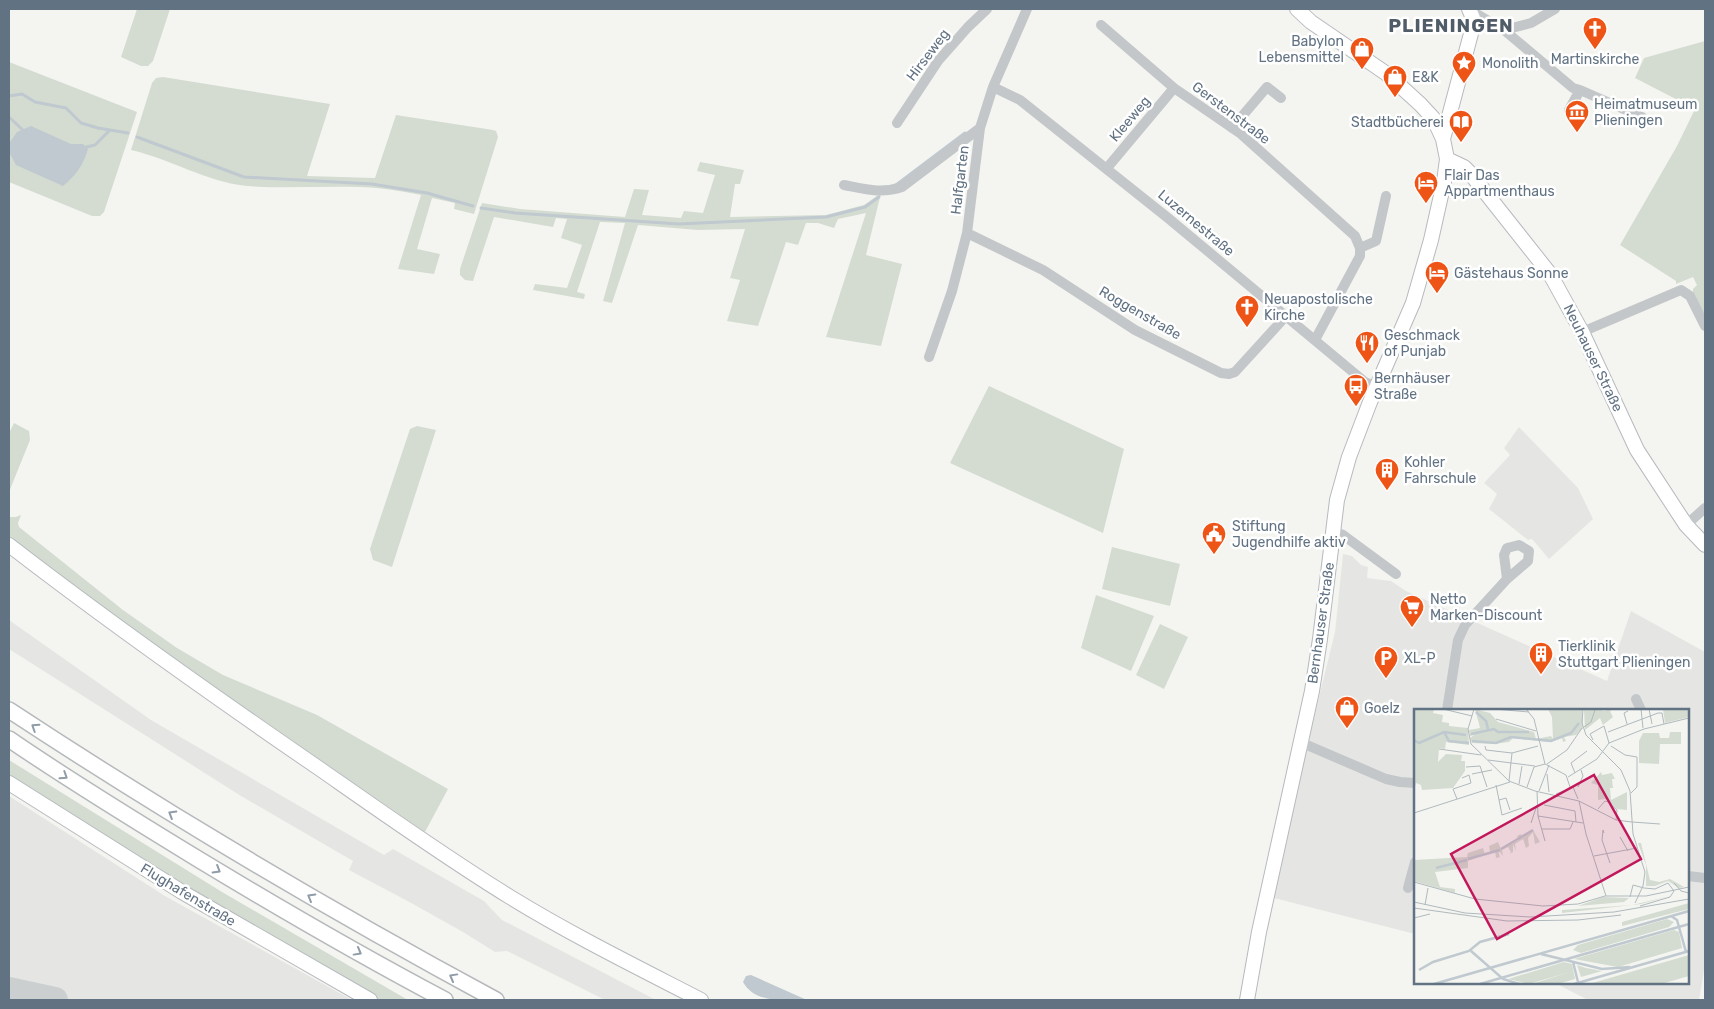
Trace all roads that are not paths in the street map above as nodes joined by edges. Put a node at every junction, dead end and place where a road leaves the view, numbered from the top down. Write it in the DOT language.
graph roads {
  1 [pos="987,9"];
  2 [pos="1027,9"];
  3 [pos="1297,9"];
  4 [pos="1469,9"];
  5 [pos="1555,9"];
  6 [pos="1490,22"];
  7 [pos="1101,25"];
  8 [pos="1473,26"];
  9 [pos="1504,30"];
  10 [pos="993,87"];
  11 [pos="1174,88"];
  12 [pos="1580,90"];
  13 [pos="1281,98"];
  14 [pos="1569,110"];
  15 [pos="1448,116"];
  16 [pos="1642,117"];
  17 [pos="1433,118"];
  18 [pos="897,123"];
  19 [pos="980,128"];
  20 [pos="1232,128"];
  21 [pos="1443,139"];
  22 [pos="1447,159"];
  23 [pos="1107,168"];
  24 [pos="844,185"];
  25 [pos="1386,196"];
  26 [pos="967,233"];
  27 [pos="1360,248"];
  28 [pos="1286,316"];
  29 [pos="1705,326"];
  30 [pos="1582,332"];
  31 [pos="1315,340"];
  32 [pos="929,357"];
  33 [pos="1377,387"];
  34 [pos="1705,508"];
  35 [pos="1686,524"];
  36 [pos="1333,531"];
  37 [pos="9,545"];
  38 [pos="1705,545"];
  39 [pos="1396,574"];
  40 [pos="1507,579"];
  41 [pos="1636,698"];
  42 [pos="1447,709"];
  43 [pos="1641,709"];
  44 [pos="9,710"];
  45 [pos="9,739"];
  46 [pos="1300,742"];
  47 [pos="9,783"];
  48 [pos="1414,783"];
  49 [pos="1414,866"];
  50 [pos="1689,876"];
  51 [pos="1705,878"];
  52 [pos="1408,888"];
  53 [pos="370,1000"];
  54 [pos="445,1000"];
  55 [pos="496,1000"];
  56 [pos="701,1000"];
  57 [pos="1247,1000"];
  1 -- 18 [label="street, Hirseweg"];
  2 -- 10 [label="street, Halfgarten"];
  3 -- 17 [label="main road"];
  4 -- 6 [label="street"];
  4 -- 8 [label="main road"];
  5 -- 9 [label="street"];
  6 -- 8 [label="street"];
  6 -- 9 [label="street"];
  7 -- 11 [label="street, Gerstenstraße"];
  8 -- 15 [label="main road"];
  9 -- 12 [label="street"];
  10 -- 19 [label="street, Halfgarten"];
  10 -- 23 [label="street, Luzernestraße"];
  11 -- 20 [label="street, Gerstenstraße"];
  11 -- 23 [label="street, Kleeweg"];
  12 -- 14 [label="street"];
  12 -- 16 [label="street"];
  13 -- 20 [label="street"];
  15 -- 17 [label="main road"];
  15 -- 21 [label="main road"];
  17 -- 21 [label="main road"];
  19 -- 24 [label="street"];
  19 -- 26 [label="street, Halfgarten"];
  20 -- 27 [label="street, Gerstenstraße"];
  21 -- 22 [label="main road, Bernhauser Straße"];
  22 -- 30 [label="main road, Neuhauser Straße"];
  22 -- 33 [label="main road, Bernhauser Straße"];
  23 -- 28 [label="street, Luzernestraße"];
  25 -- 27 [label="street"];
  26 -- 28 [label="street, Roggenstraße"];
  26 -- 32 [label="street, Halfgarten"];
  27 -- 31 [label="street"];
  28 -- 31 [label="street, Luzernestraße"];
  29 -- 30 [label="street"];
  30 -- 35 [label="main road, Neuhauser Straße"];
  31 -- 33 [label="street, Luzernestraße"];
  33 -- 36 [label="main road, Bernhauser Straße"];
  34 -- 35 [label="street"];
  35 -- 38 [label="main road, Neuhauser Straße"];
  36 -- 39 [label="street"];
  36 -- 46 [label="main road, Bernhauser Straße"];
  37 -- 56 [label="main road"];
  40 -- 42 [label="street"];
  41 -- 43 [label="street"];
  55 -- 44 [label="highway, one-way"];
  45 -- 54 [label="highway, one-way"];
  46 -- 48 [label="street"];
  46 -- 57 [label="main road, Bernhauser Straße"];
  47 -- 53 [label="main road, Flughafenstraße"];
  49 -- 52 [label="street"];
  50 -- 51 [label="street"];
}
